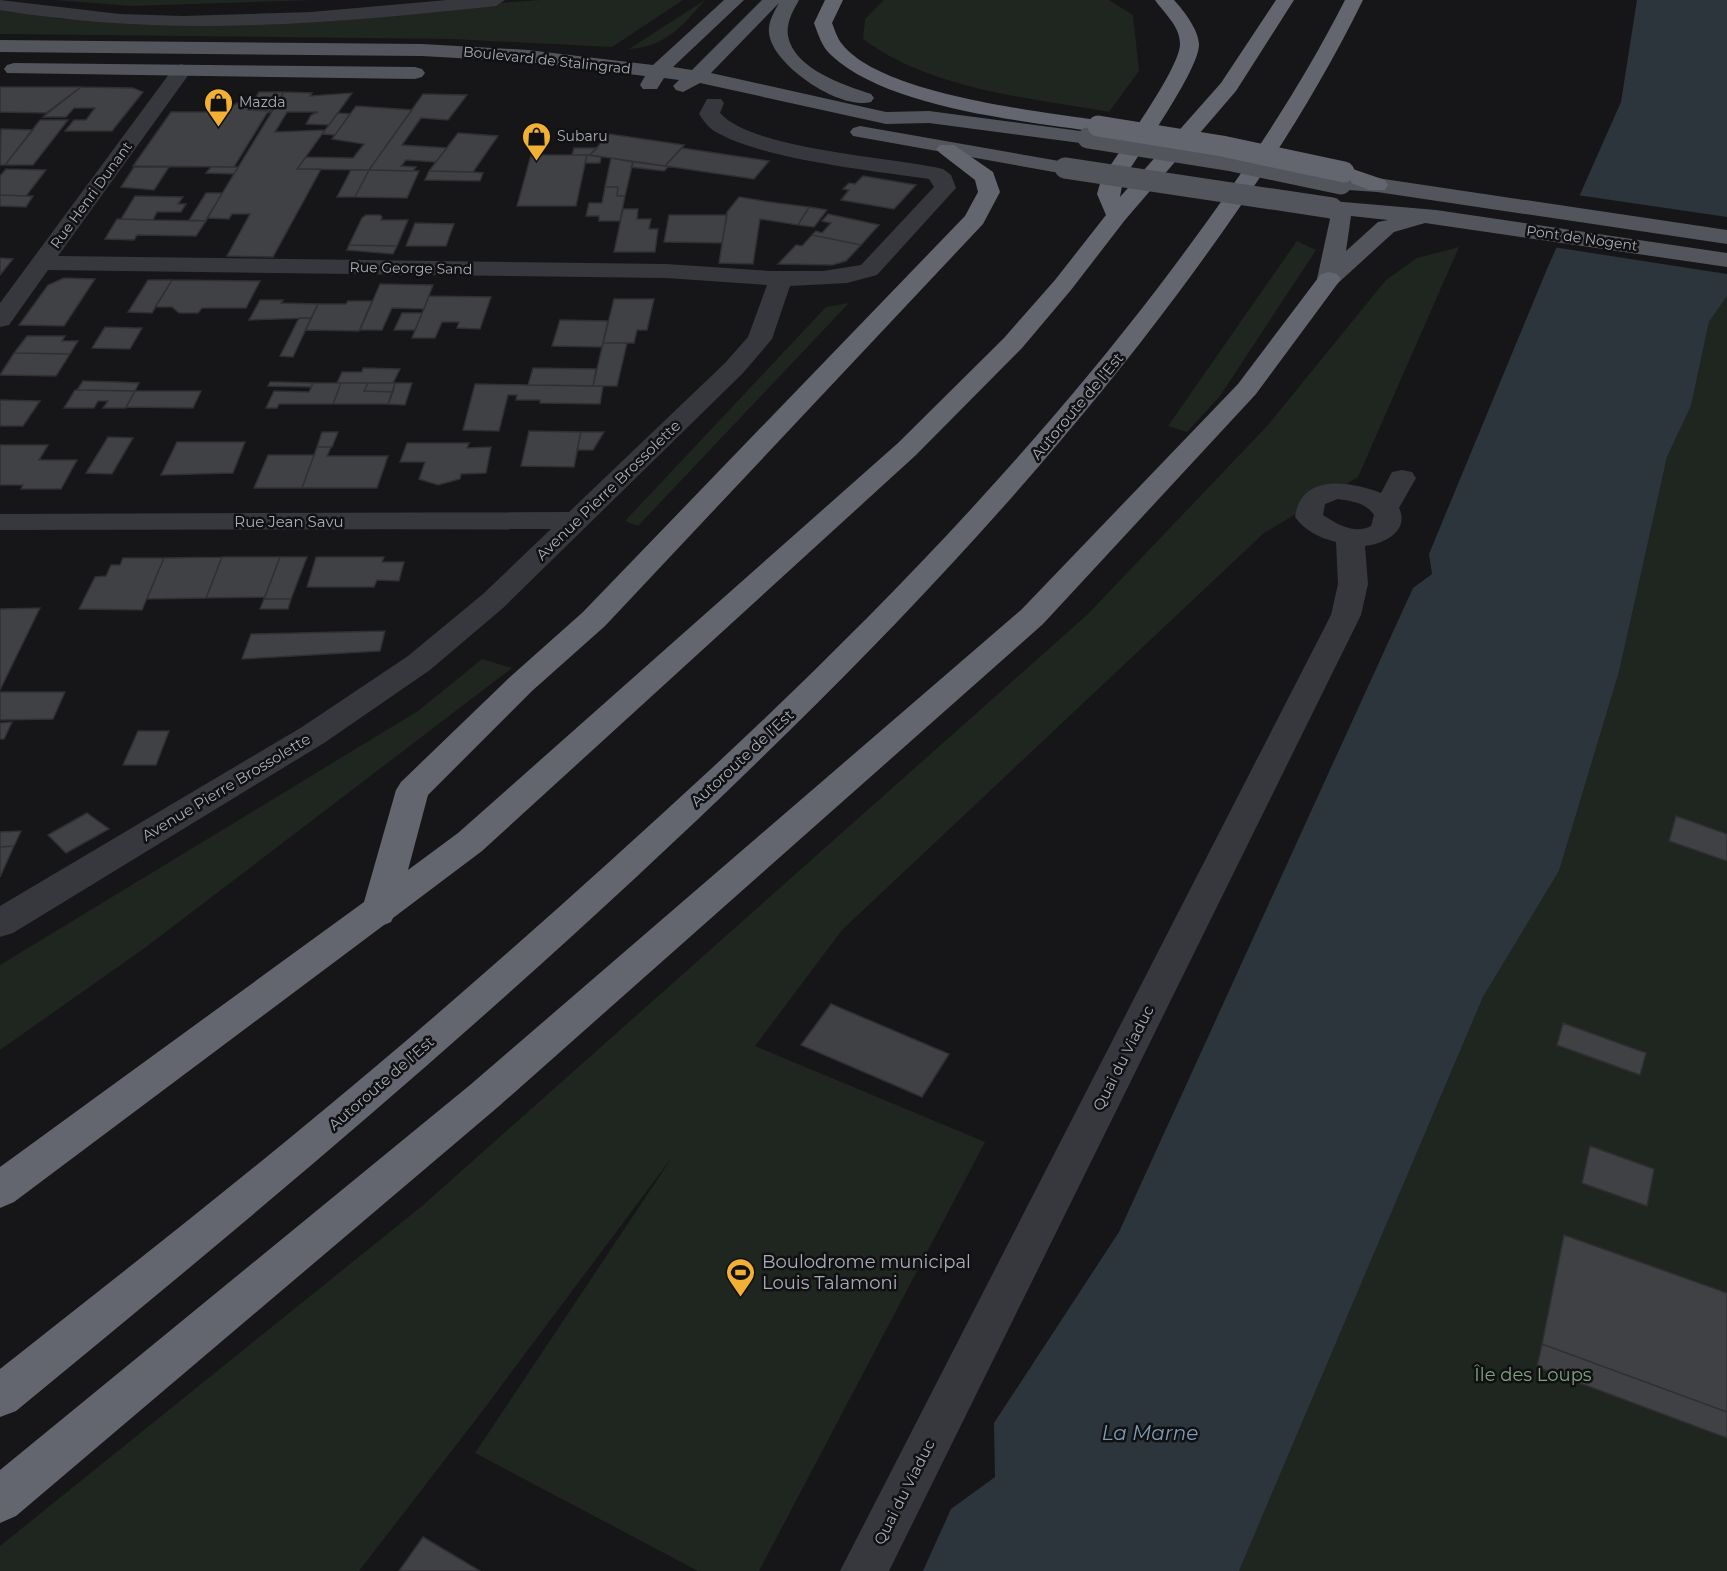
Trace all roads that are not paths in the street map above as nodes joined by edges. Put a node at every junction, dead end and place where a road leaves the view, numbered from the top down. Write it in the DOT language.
graph roads {
  1 [pos="496,0"];
  2 [pos="735,0"];
  3 [pos="772,0"];
  4 [pos="790,0"];
  5 [pos="834,0"];
  6 [pos="1164,0"];
  7 [pos="1285,0"];
  8 [pos="1354,0"];
  9 [pos="0,4"];
  10 [pos="0,46"];
  11 [pos="0,69"];
  12 [pos="182,70"];
  13 [pos="438,73"];
  14 [pos="505,74"];
  15 [pos="697,76"];
  16 [pos="652,80"];
  17 [pos="671,94"];
  18 [pos="724,105"];
  19 [pos="929,117"];
  20 [pos="886,118"];
  21 [pos="834,128"];
  22 [pos="1082,147"];
  23 [pos="947,149"];
  24 [pos="1332,208"];
  25 [pos="1117,215"];
  26 [pos="1436,217"];
  27 [pos="1727,237"];
  28 [pos="1727,260"];
  29 [pos="41,263"];
  30 [pos="781,277"];
  31 [pos="1329,279"];
  32 [pos="0,320"];
  33 [pos="1402,478"];
  34 [pos="1383,507"];
  35 [pos="577,520"];
  36 [pos="0,522"];
  37 [pos="1350,538"];
  38 [pos="378,913"];
  39 [pos="0,923"];
  40 [pos="0,1190"];
  41 [pos="0,1396"];
  42 [pos="0,1500"];
  43 [pos="864,1571"];
  1 -- 9 [label="street"];
  2 -- 16 [label="main road"];
  3 -- 15 [label="main road"];
  4 -- 19 [label="main road"];
  5 -- 22 [label="highway"];
  6 -- 25 [label="highway"];
  7 -- 25 [label="highway"];
  8 -- 41 [label="highway, Autoroute de l’Est"];
  10 -- 16 [label="main road, Boulevard de Stalingrad"];
  11 -- 12 [label="main road"];
  12 -- 13 [label="main road"];
  12 -- 29 [label="street, Rue Henri Dunant"];
  14 -- 16 [label="main road, Boulevard de Stalingrad"];
  15 -- 16 [label="main road, Boulevard de Stalingrad"];
  15 -- 17 [label="main road"];
  15 -- 20 [label="main road, Boulevard de Stalingrad"];
  16 -- 17 [label="main road, Boulevard de Stalingrad"];
  17 -- 18 [label="main road, Boulevard de Stalingrad"];
  18 -- 30 [label="street"];
  19 -- 20 [label="main road, Boulevard de Stalingrad"];
  19 -- 22 [label="main road, Boulevard de Stalingrad"];
  20 -- 22 [label="main road"];
  21 -- 23 [label="main road"];
  22 -- 23 [label="main road"];
  22 -- 24 [label="main road, Pont de Nogent, bridge"];
  22 -- 27 [label="main road, Pont de Nogent, bridge"];
  23 -- 38 [label="highway"];
  24 -- 26 [label="main road, Pont de Nogent"];
  24 -- 31 [label="main road"];
  25 -- 38 [label="highway"];
  26 -- 28 [label="main road, Pont de Nogent"];
  26 -- 31 [label="main road"];
  29 -- 30 [label="street, Rue George Sand"];
  29 -- 32 [label="street, Rue Henri Dunant"];
  30 -- 35 [label="street, Avenue Pierre Brossolette"];
  31 -- 42 [label="highway"];
  33 -- 34 [label="street"];
  34 -- 37 [label="street"];
  34 -- 37 [label="street"];
  35 -- 36 [label="street, Rue Jean Savu"];
  35 -- 39 [label="street, Avenue Pierre Brossolette"];
  37 -- 43 [label="street, Quai du Viaduc"];
  38 -- 40 [label="highway"];
}
